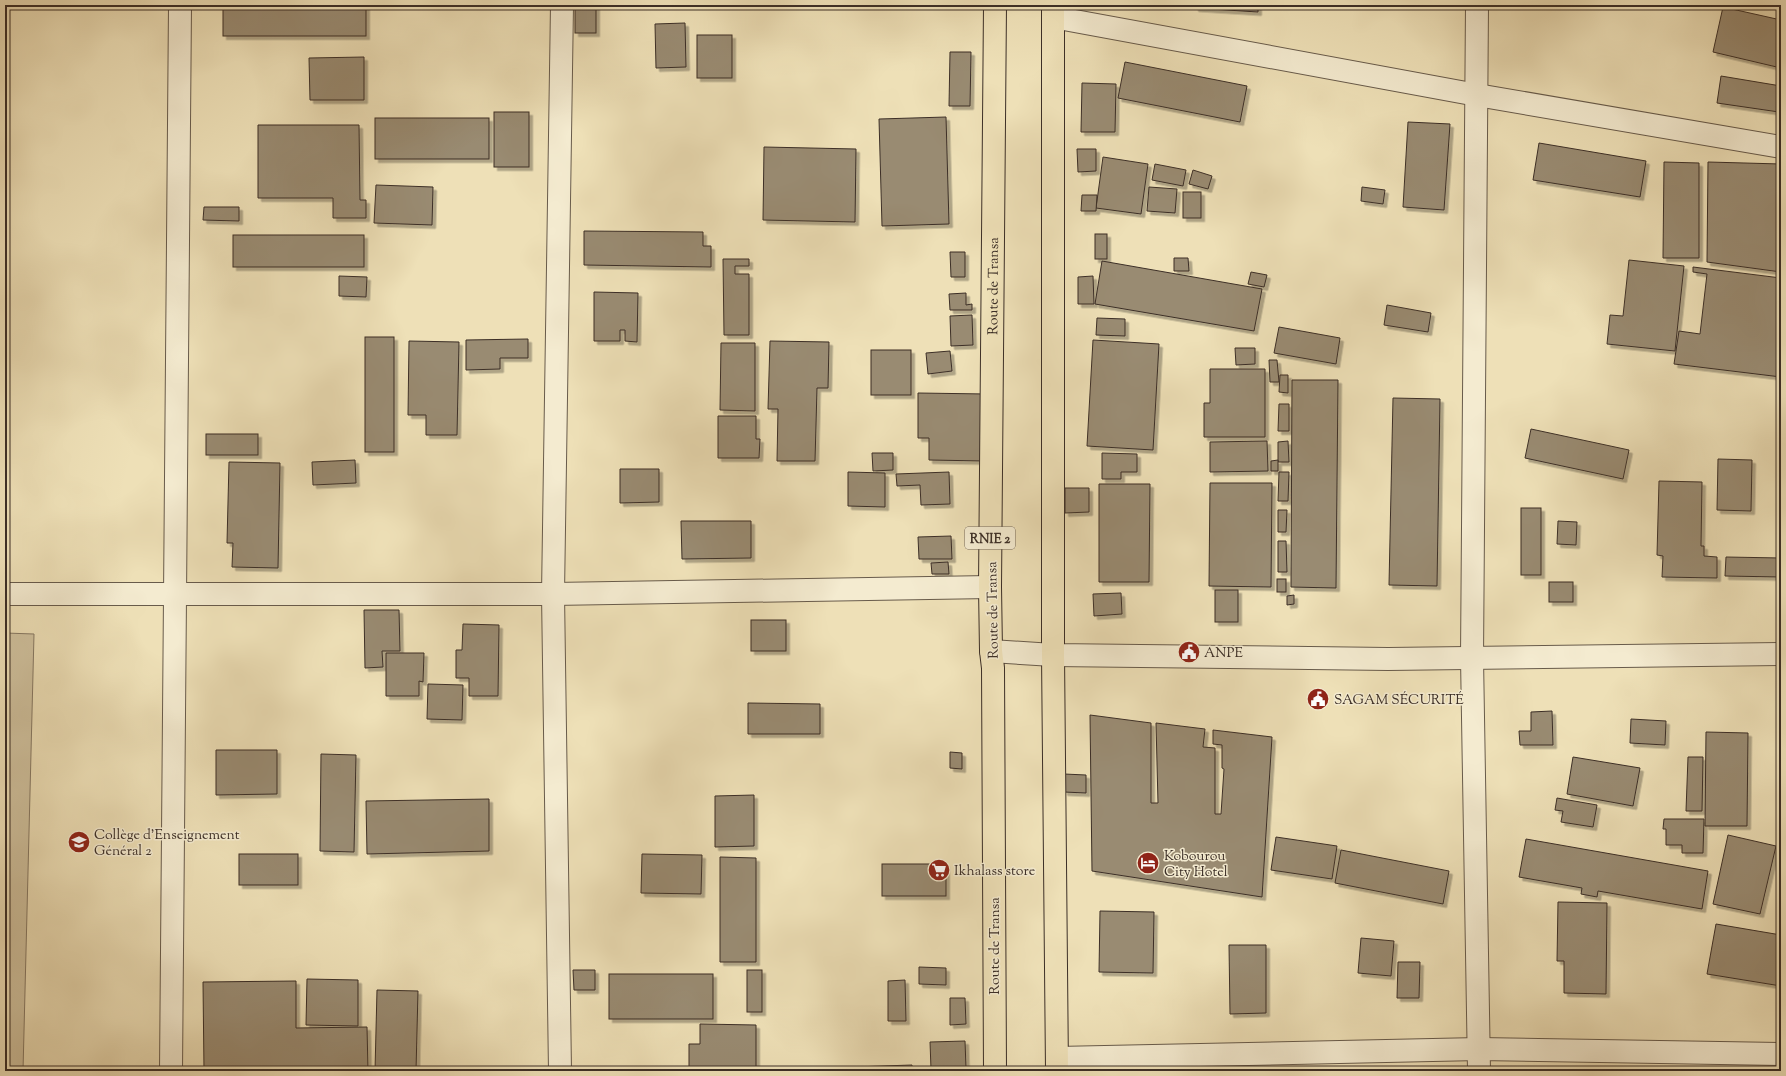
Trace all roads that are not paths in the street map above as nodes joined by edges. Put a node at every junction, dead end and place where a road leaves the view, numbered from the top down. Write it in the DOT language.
graph roads {
  1 [pos="180,5"];
  2 [pos="562,5"];
  3 [pos="995,5"];
  4 [pos="1477,5"];
  5 [pos="1053,11"];
  6 [pos="1477,95"];
  7 [pos="1781,147"];
  8 [pos="990,587"];
  9 [pos="5,594"];
  10 [pos="176,594"];
  11 [pos="553,594"];
  12 [pos="991,651"];
  13 [pos="1781,654"];
  14 [pos="1053,655"];
  15 [pos="1472,658"];
  16 [pos="1479,1049"];
  17 [pos="1781,1054"];
  18 [pos="1057,1064"];
  19 [pos="171,1071"];
  20 [pos="560,1071"];
  21 [pos="995,1071"];
  22 [pos="1479,1071"];
  1 -- 10 [label="street"];
  2 -- 11 [label="street"];
  3 -- 8 [label="main road, Route de Transa / RNIE 2"];
  4 -- 6 [label="street"];
  5 -- 6 [label="street"];
  5 -- 14 [label="main road"];
  6 -- 7 [label="street"];
  6 -- 15 [label="street"];
  8 -- 11 [label="street"];
  8 -- 12 [label="main road, Route de Transa / RNIE 2"];
  9 -- 10 [label="street"];
  10 -- 11 [label="street"];
  10 -- 19 [label="street"];
  11 -- 20 [label="street"];
  12 -- 14 [label="street"];
  12 -- 21 [label="main road, Route de Transa / RNIE 2"];
  13 -- 15 [label="street"];
  14 -- 15 [label="street"];
  14 -- 18 [label="main road"];
  15 -- 16 [label="street"];
  16 -- 17 [label="street"];
  16 -- 18 [label="street"];
  16 -- 22 [label="street"];
}
